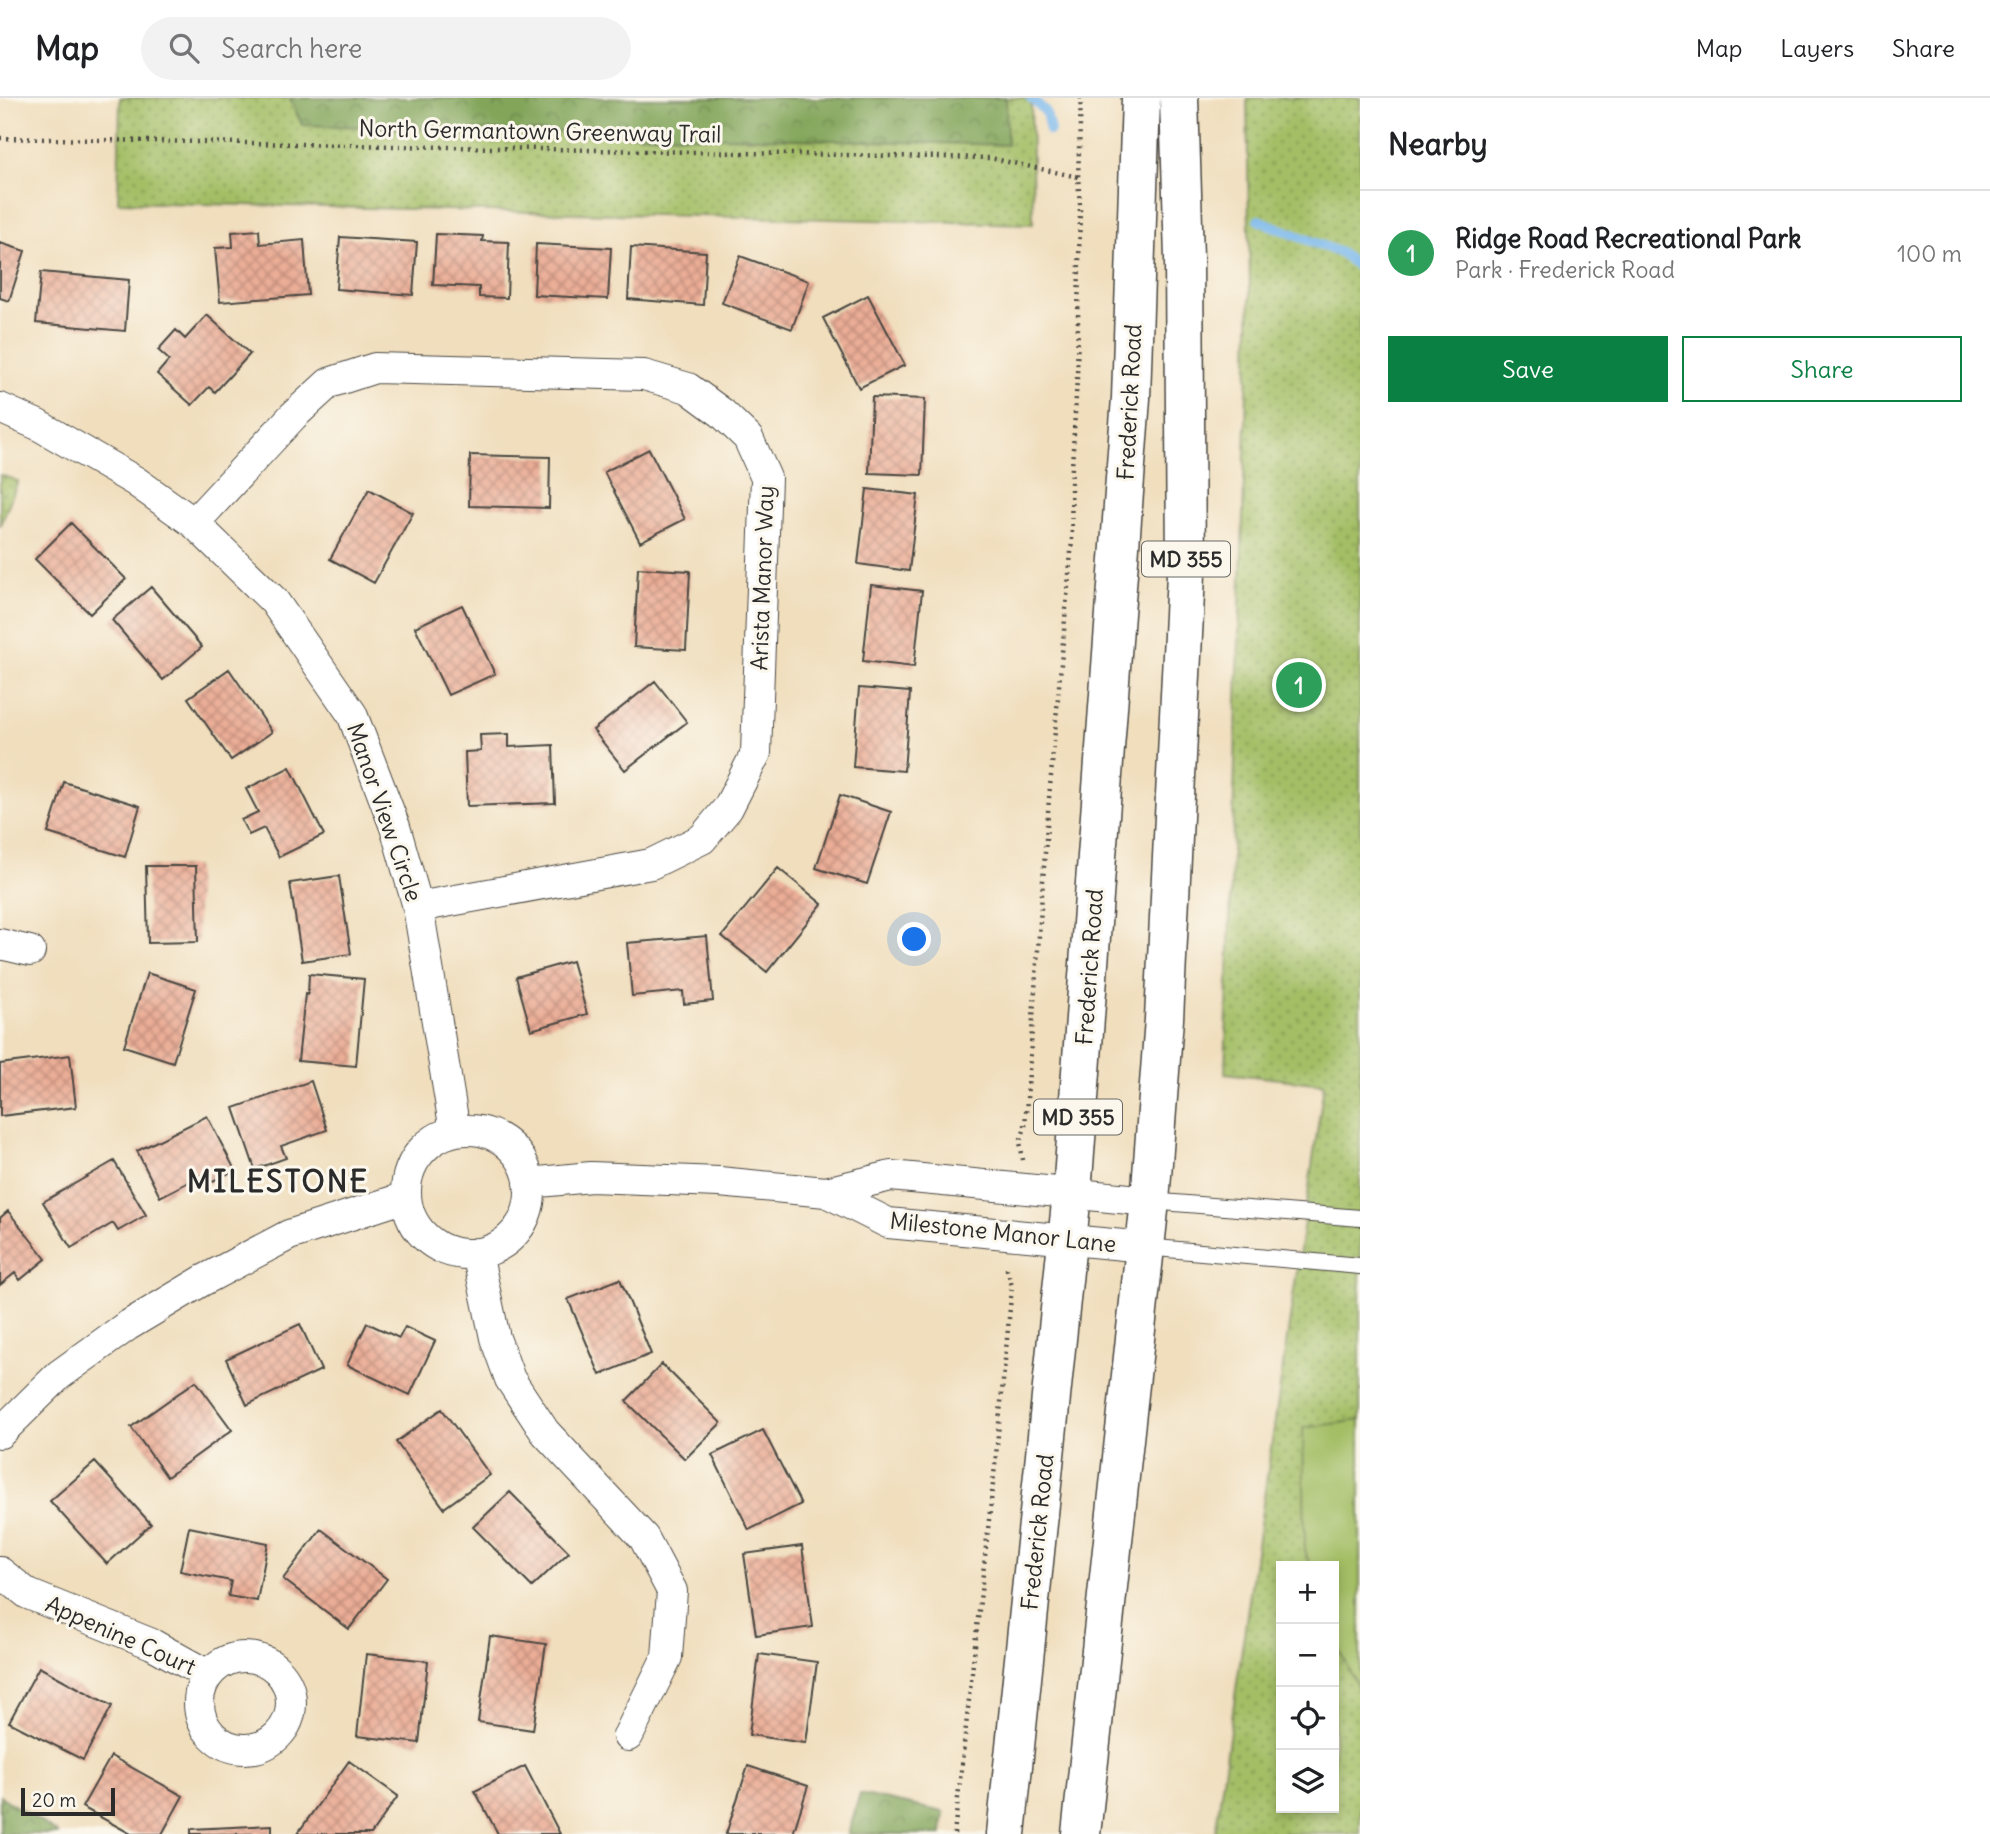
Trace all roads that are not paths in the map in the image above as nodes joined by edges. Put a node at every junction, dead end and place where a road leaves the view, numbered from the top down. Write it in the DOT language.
graph roads {
  1 [pos="1140,98"];
  2 [pos="1179,98"];
  3 [pos="0,408"];
  4 [pos="194,523"];
  5 [pos="418,907"];
  6 [pos="0,944"];
  7 [pos="30,951"];
  8 [pos="456,1131"];
  9 [pos="529,1183"];
  10 [pos="826,1192"];
  11 [pos="1072,1193"];
  12 [pos="406,1197"];
  13 [pos="1150,1201"];
  14 [pos="1360,1217"];
  15 [pos="1068,1240"];
  16 [pos="1145,1247"];
  17 [pos="477,1253"];
  18 [pos="1360,1266"];
  19 [pos="0,1433"];
  20 [pos="0,1572"];
  21 [pos="208,1675"];
  22 [pos="628,1737"];
  23 [pos="1006,1834"];
  24 [pos="1081,1834"];
  1 -- 11 [label="main road, Frederick Road / MD 355"];
  2 -- 13 [label="main road, MD 355"];
  3 -- 4 [label="street, Manor View Circle"];
  4 -- 5 [label="street, Manor View Circle"];
  4 -- 5 [label="street, Arista Manor Way"];
  5 -- 8 [label="street, Manor View Circle"];
  6 -- 7 [label="street"];
  8 -- 9 [label="street"];
  8 -- 12 [label="street"];
  9 -- 10 [label="street, Milestone Manor Lane"];
  9 -- 17 [label="street"];
  10 -- 11 [label="street, Milestone Manor Lane"];
  10 -- 15 [label="street, Milestone Manor Lane"];
  11 -- 13 [label="street, Milestone Manor Lane"];
  11 -- 15 [label="main road, Frederick Road / MD 355"];
  12 -- 17 [label="street"];
  12 -- 19 [label="street"];
  13 -- 14 [label="lane"];
  13 -- 16 [label="main road, MD 355"];
  15 -- 16 [label="street, Milestone Manor Lane"];
  15 -- 23 [label="main road, Frederick Road / MD 355"];
  16 -- 18 [label="lane"];
  16 -- 24 [label="main road, MD 355"];
  17 -- 22 [label="street"];
  20 -- 21 [label="street, Appenine Court"];
}
